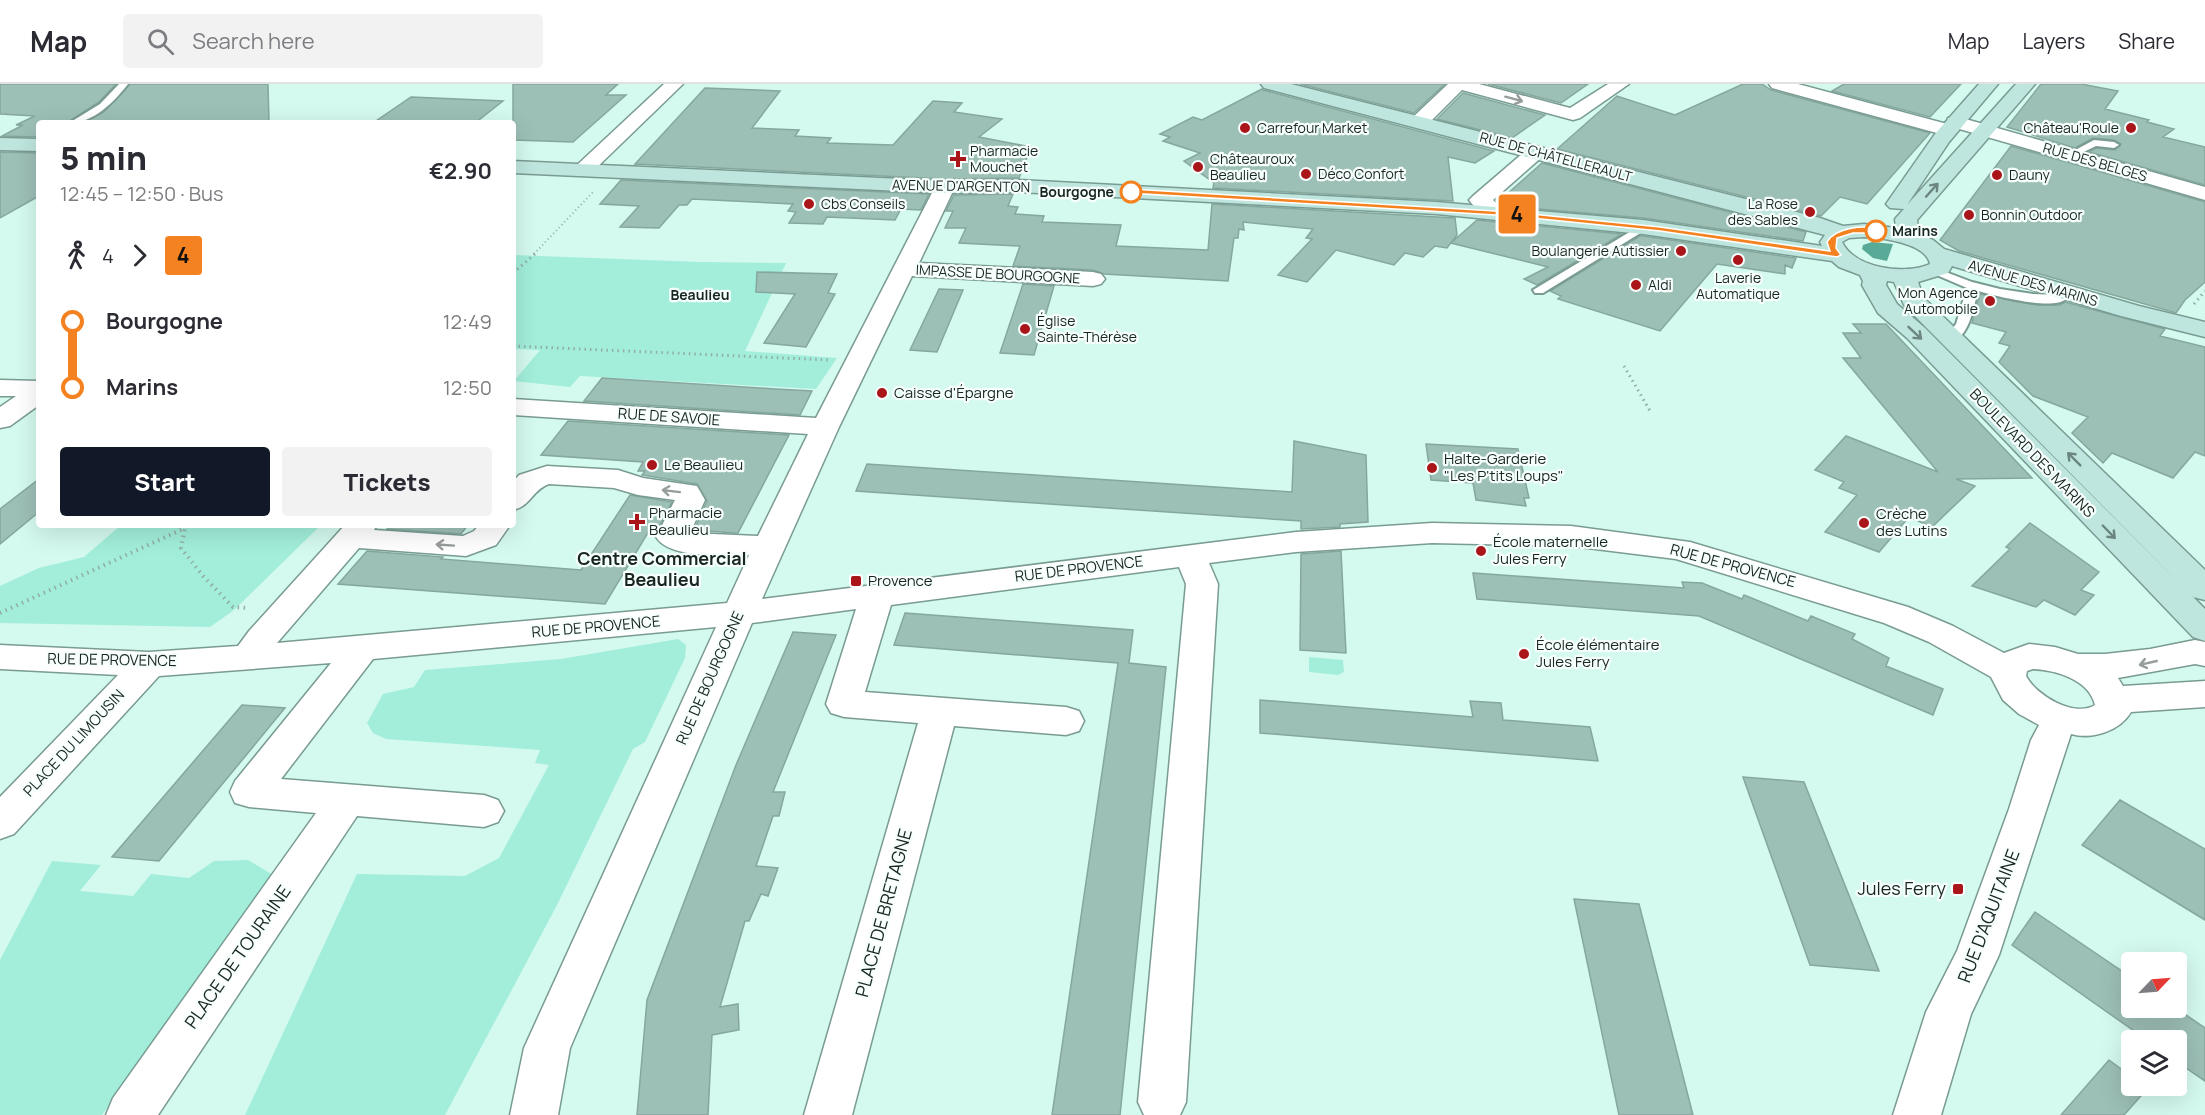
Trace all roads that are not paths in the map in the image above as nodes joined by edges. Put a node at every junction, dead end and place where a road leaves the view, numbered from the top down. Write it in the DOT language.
graph roads {
  1 [pos="124,84"];
  2 [pos="674,84"];
  3 [pos="1270,84"];
  4 [pos="1458,84"];
  5 [pos="1620,84"];
  6 [pos="1778,84"];
  7 [pos="1989,84"];
  8 [pos="2026,84"];
  9 [pos="79,120"];
  10 [pos="1419,122"];
  11 [pos="1952,126"];
  12 [pos="1985,131"];
  13 [pos="0,144"];
  14 [pos="36,144"];
  15 [pos="2114,145"];
  16 [pos="1536,152"];
  17 [pos="2071,156"];
  18 [pos="516,167"];
  19 [pos="583,170"];
  20 [pos="945,187"];
  21 [pos="2205,194"];
  22 [pos="1495,212"];
  23 [pos="1643,227"];
  24 [pos="1877,231"];
  25 [pos="1908,238"];
  26 [pos="1839,244"];
  27 [pos="1938,267"];
  28 [pos="904,269"];
  29 [pos="1869,270"];
  30 [pos="1904,276"];
  31 [pos="1093,279"];
  32 [pos="1974,286"];
  33 [pos="1539,290"];
  34 [pos="2060,298"];
  35 [pos="2130,311"];
  36 [pos="2200,320"];
  37 [pos="1951,338"];
  38 [pos="0,388"];
  39 [pos="36,391"];
  40 [pos="36,393"];
  41 [pos="516,407"];
  42 [pos="0,420"];
  43 [pos="825,427"];
  44 [pos="516,497"];
  45 [pos="493,528"];
  46 [pos="356,532"];
  47 [pos="769,546"];
  48 [pos="1190,555"];
  49 [pos="2205,589"];
  50 [pos="877,596"];
  51 [pos="738,614"];
  52 [pos="2205,629"];
  53 [pos="362,648"];
  54 [pos="2205,654"];
  55 [pos="0,657"];
  56 [pos="248,658"];
  57 [pos="149,664"];
  58 [pos="2075,666"];
  59 [pos="2007,670"];
  60 [pos="2205,694"];
  61 [pos="2113,700"];
  62 [pos="940,711"];
  63 [pos="2061,718"];
  64 [pos="1066,721"];
  65 [pos="347,800"];
  66 [pos="484,811"];
  67 [pos="0,823"];
  68 [pos="1162,1102"];
  69 [pos="130,1115"];
  70 [pos="534,1115"];
  71 [pos="828,1115"];
  72 [pos="1917,1115"];
  1 -- 9 [label="lane"];
  2 -- 19 [label="street"];
  3 -- 10 [label="main road, RUE DE CHÂTELLERAULT"];
  4 -- 5 [label="street, one-way"];
  4 -- 10 [label="street"];
  6 -- 11 [label="street, RUE DES BELGES"];
  7 -- 11 [label="main road"];
  8 -- 12 [label="main road"];
  10 -- 16 [label="main road, RUE DE CHÂTELLERAULT"];
  11 -- 12 [label="street, RUE DES BELGES"];
  11 -- 24 [label="main road"];
  12 -- 17 [label="street, RUE DES BELGES"];
  25 -- 12 [label="main road, one-way"];
  13 -- 14 [label="main road"];
  15 -- 17 [label="lane"];
  16 -- 22 [label="street"];
  16 -- 26 [label="main road, RUE DE CHÂTELLERAULT"];
  17 -- 21 [label="street, RUE DES BELGES"];
  18 -- 19 [label="main road, AVENUE D'ARGENTON"];
  19 -- 20 [label="main road, AVENUE D'ARGENTON"];
  20 -- 22 [label="main road, AVENUE D'ARGENTON"];
  20 -- 28 [label="street, RUE DE BOURGOGNE"];
  22 -- 23 [label="main road, AVENUE D'ARGENTON"];
  23 -- 26 [label="main road, AVENUE D'ARGENTON"];
  23 -- 33 [label="lane"];
  24 -- 25 [label="main road"];
  24 -- 26 [label="main road"];
  25 -- 27 [label="main road"];
  26 -- 29 [label="main road"];
  27 -- 30 [label="main road"];
  27 -- 32 [label="lane"];
  27 -- 34 [label="main road, AVENUE DES MARINS"];
  27 -- 35 [label="main road, AVENUE DES MARINS"];
  28 -- 31 [label="street, IMPASSE DE BOURGOGNE"];
  28 -- 43 [label="street, RUE DE BOURGOGNE"];
  29 -- 30 [label="main road"];
  29 -- 52 [label="main road, BOULEVARD DES MARINS, one-way"];
  30 -- 37 [label="main road, BOULEVARD DES MARINS"];
  32 -- 34 [label="lane"];
  32 -- 37 [label="lane"];
  34 -- 35 [label="main road, AVENUE DES MARINS"];
  35 -- 36 [label="main road, AVENUE DES MARINS"];
  49 -- 37 [label="main road, BOULEVARD DES MARINS, one-way"];
  38 -- 39 [label="street"];
  40 -- 42 [label="street"];
  41 -- 43 [label="street, RUE DE SAVOIE"];
  43 -- 47 [label="street, RUE DE BOURGOGNE"];
  47 -- 44 [label="street, one-way"];
  45 -- 46 [label="street, one-way"];
  46 -- 56 [label="street"];
  47 -- 51 [label="street, RUE DE BOURGOGNE"];
  48 -- 50 [label="street, RUE DE PROVENCE"];
  48 -- 59 [label="street, RUE DE PROVENCE"];
  48 -- 68 [label="street"];
  50 -- 51 [label="street, RUE DE PROVENCE"];
  50 -- 62 [label="street"];
  51 -- 53 [label="street, RUE DE PROVENCE"];
  51 -- 70 [label="street, RUE DE BOURGOGNE"];
  53 -- 56 [label="street, RUE DE PROVENCE"];
  53 -- 65 [label="street"];
  54 -- 58 [label="street, one-way"];
  55 -- 57 [label="street, RUE DE PROVENCE"];
  56 -- 57 [label="street, RUE DE PROVENCE"];
  57 -- 67 [label="street, PLACE DU LIMOUSIN"];
  58 -- 59 [label="street"];
  58 -- 61 [label="street"];
  59 -- 63 [label="street"];
  60 -- 61 [label="street"];
  61 -- 63 [label="street"];
  62 -- 64 [label="street"];
  62 -- 71 [label="street, PLACE DE BRETAGNE"];
  63 -- 72 [label="street, RUE D'AQUITAINE"];
  65 -- 66 [label="street"];
  65 -- 69 [label="street, PLACE DE TOURAINE"];
}
